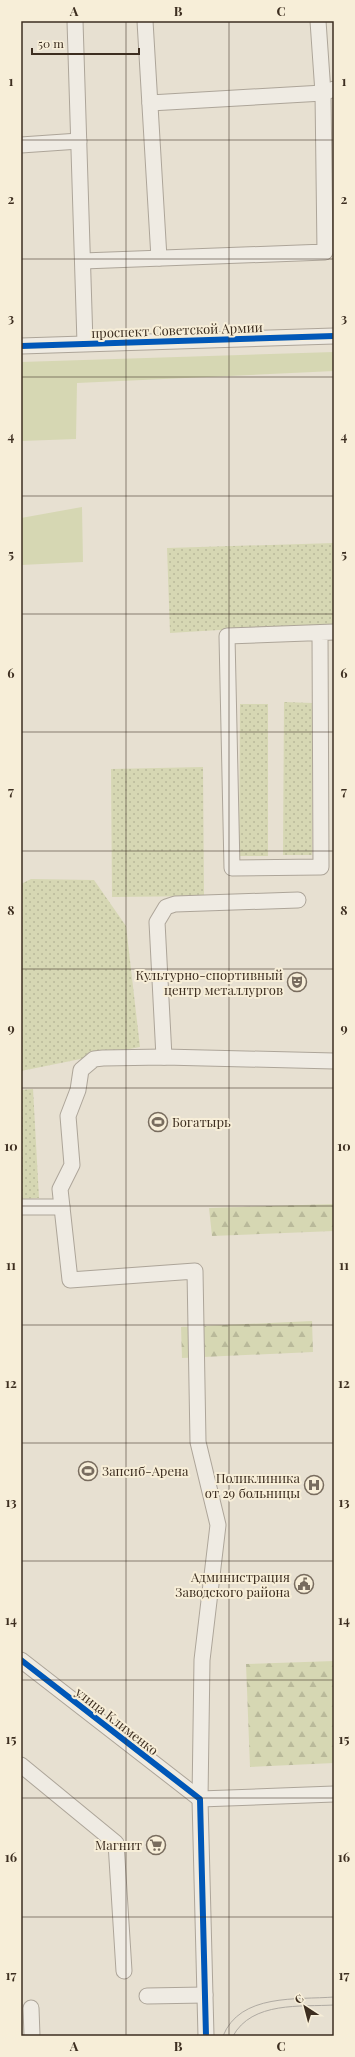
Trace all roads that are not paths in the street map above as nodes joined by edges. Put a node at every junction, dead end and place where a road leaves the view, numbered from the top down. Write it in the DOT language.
graph roads {
  1 [pos="75,21"];
  2 [pos="145,21"];
  3 [pos="318,21"];
  4 [pos="328,91"];
  5 [pos="150,103"];
  6 [pos="79,141"];
  7 [pos="21,146"];
  8 [pos="159,258"];
  9 [pos="83,261"];
  10 [pos="334,336"];
  11 [pos="85,343"];
  12 [pos="21,346"];
  13 [pos="327,632"];
  14 [pos="298,900"];
  15 [pos="164,1057"];
  16 [pos="334,1061"];
  17 [pos="62,1206"];
  18 [pos="21,1207"];
  19 [pos="21,1660"];
  20 [pos="21,1765"];
  21 [pos="334,1794"];
  22 [pos="200,1799"];
  23 [pos="124,1971"];
  24 [pos="205,1995"];
  25 [pos="147,1996"];
  26 [pos="31,2008"];
  27 [pos="32,2036"];
  28 [pos="206,2036"];
  1 -- 6 [label="street"];
  2 -- 5 [label="street"];
  3 -- 4 [label="street"];
  4 -- 5 [label="street"];
  4 -- 8 [label="street"];
  5 -- 8 [label="street"];
  6 -- 7 [label="street"];
  6 -- 9 [label="street"];
  8 -- 9 [label="street"];
  9 -- 11 [label="street"];
  10 -- 11 [label="street, проспект Советской Армии"];
  11 -- 12 [label="street, проспект Советской Армии"];
  13 -- 13 [label="street"];
  14 -- 15 [label="street"];
  15 -- 16 [label="street"];
  15 -- 17 [label="street"];
  17 -- 18 [label="street"];
  17 -- 22 [label="street"];
  19 -- 22 [label="street, улица Клименко"];
  20 -- 23 [label="street"];
  21 -- 22 [label="street"];
  22 -- 24 [label="street"];
  24 -- 25 [label="street"];
  24 -- 28 [label="street"];
  26 -- 27 [label="street"];
}
